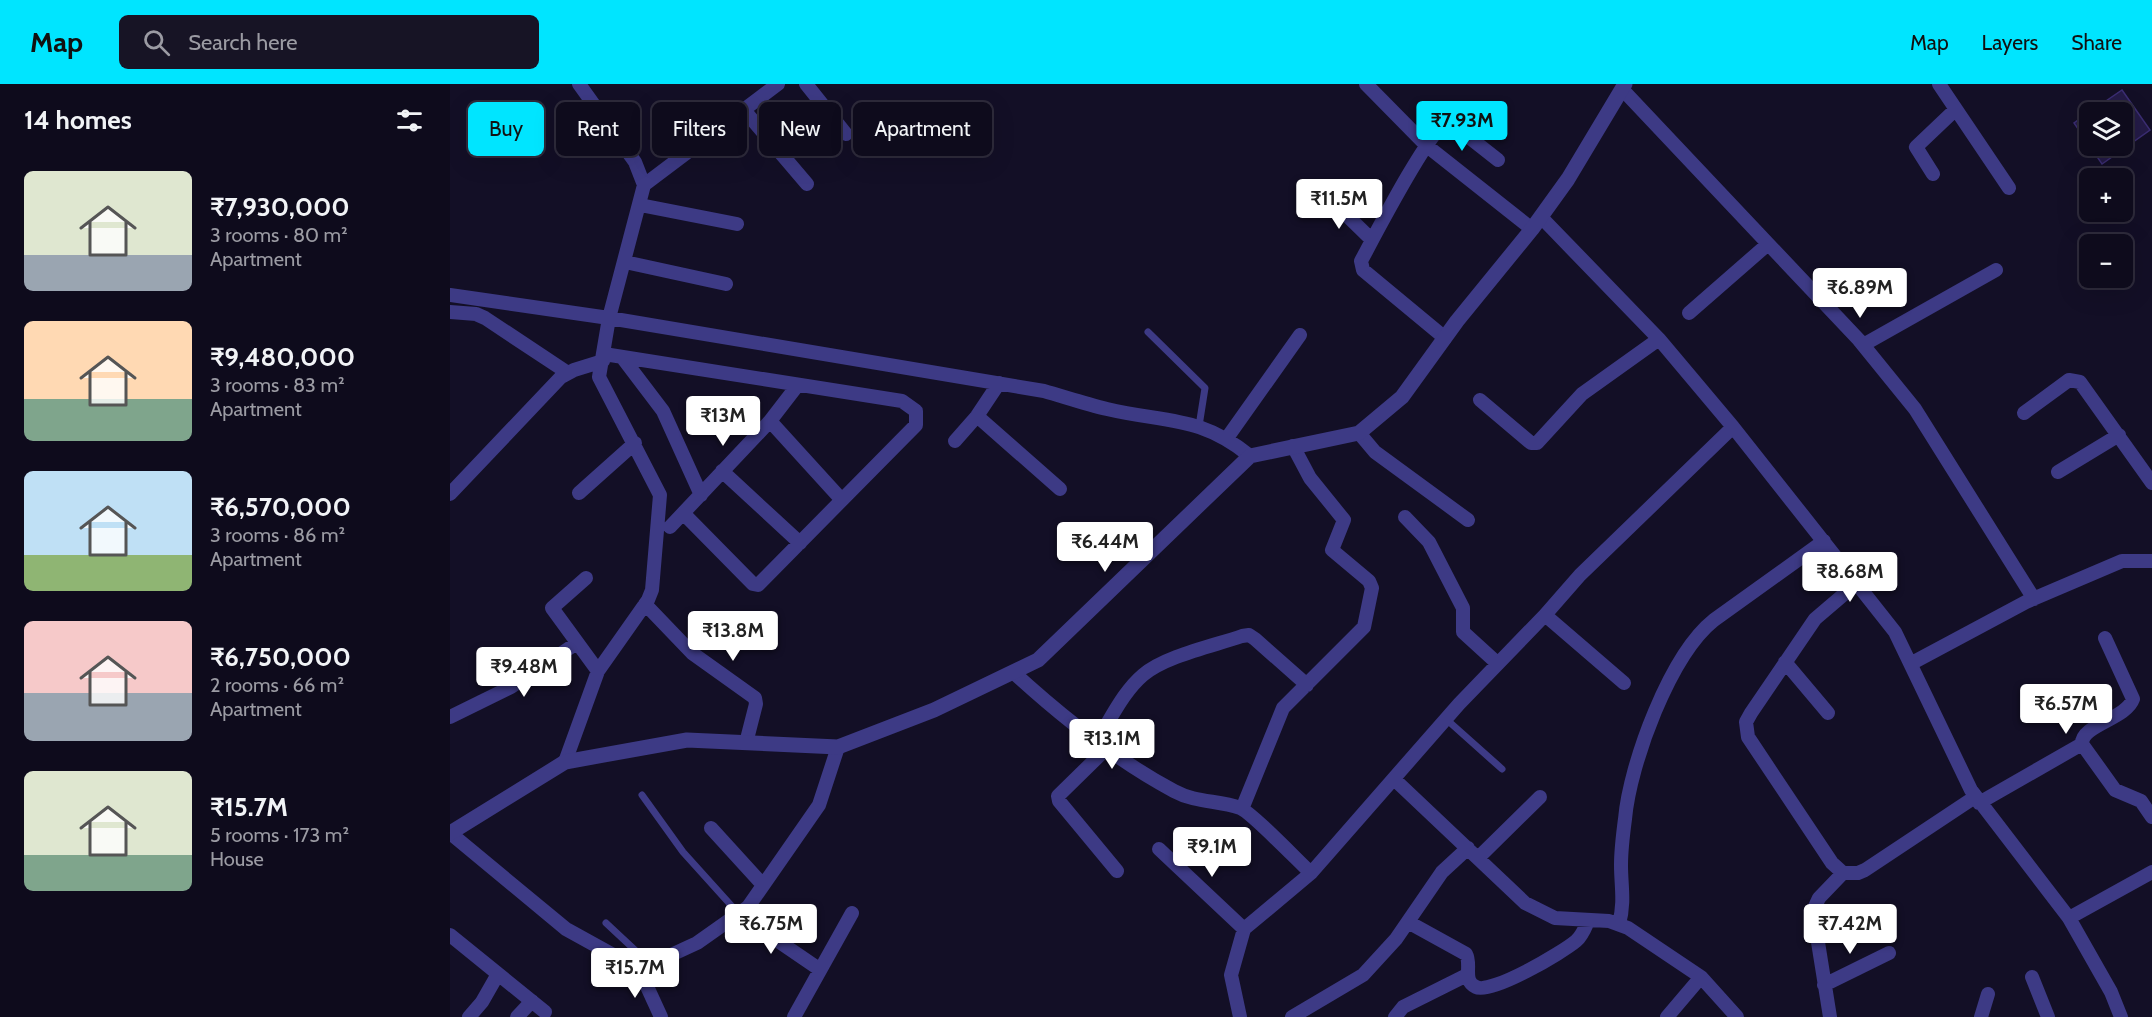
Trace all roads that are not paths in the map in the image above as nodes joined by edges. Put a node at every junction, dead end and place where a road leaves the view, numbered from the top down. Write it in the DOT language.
graph roads {
  1 [pos="579,84"];
  2 [pos="778,84"];
  3 [pos="806,84"];
  4 [pos="1366,84"];
  5 [pos="1939,84"];
  6 [pos="1623,86"];
  7 [pos="747,108"];
  8 [pos="1956,109"];
  9 [pos="747,114"];
  10 [pos="846,134"];
  11 [pos="1427,146"];
  12 [pos="683,156"];
  13 [pos="1498,160"];
  14 [pos="1933,174"];
  15 [pos="807,184"];
  16 [pos="644,185"];
  17 [pos="2010,188"];
  18 [pos="1328,197"];
  19 [pos="640,206"];
  20 [pos="1536,223"];
  21 [pos="737,224"];
  22 [pos="1372,240"];
  23 [pos="1768,244"];
  24 [pos="625,262"];
  25 [pos="1996,270"];
  26 [pos="726,284"];
  27 [pos="450,295"];
  28 [pos="450,312"];
  29 [pos="1689,313"];
  30 [pos="609,318"];
  31 [pos="1148,332"];
  32 [pos="1300,335"];
  33 [pos="1445,338"];
  34 [pos="1659,339"];
  35 [pos="1863,345"];
  36 [pos="603,357"];
  37 [pos="622,357"];
  38 [pos="568,373"];
  39 [pos="999,383"];
  40 [pos="797,386"];
  41 [pos="1480,400"];
  42 [pos="2024,413"];
  43 [pos="977,416"];
  44 [pos="770,421"];
  45 [pos="1199,426"];
  46 [pos="1732,427"];
  47 [pos="1359,433"];
  48 [pos="2119,435"];
  49 [pos="1227,438"];
  50 [pos="955,441"];
  51 [pos="635,443"];
  52 [pos="1293,446"];
  53 [pos="1250,456"];
  54 [pos="722,471"];
  55 [pos="2058,472"];
  56 [pos="2152,483"];
  57 [pos="1060,489"];
  58 [pos="579,493"];
  59 [pos="450,494"];
  60 [pos="701,495"];
  61 [pos="841,499"];
  62 [pos="684,514"];
  63 [pos="1405,517"];
  64 [pos="1468,520"];
  65 [pos="670,527"];
  66 [pos="1824,541"];
  67 [pos="800,543"];
  68 [pos="2152,561"];
  69 [pos="586,578"];
  70 [pos="1856,584"];
  71 [pos="2034,599"];
  72 [pos="645,604"];
  73 [pos="1545,615"];
  74 [pos="2104,638"];
  75 [pos="577,643"];
  76 [pos="1785,662"];
  77 [pos="1497,663"];
  78 [pos="1912,663"];
  79 [pos="598,671"];
  80 [pos="1013,672"];
  81 [pos="1624,683"];
  82 [pos="1307,684"];
  83 [pos="1827,713"];
  84 [pos="450,717"];
  85 [pos="1446,720"];
  86 [pos="746,743"];
  87 [pos="1102,744"];
  88 [pos="2082,744"];
  89 [pos="838,747"];
  90 [pos="565,762"];
  91 [pos="1502,770"];
  92 [pos="1394,779"];
  93 [pos="642,795"];
  94 [pos="1540,797"];
  95 [pos="1977,800"];
  96 [pos="1242,808"];
  97 [pos="2152,817"];
  98 [pos="711,828"];
  99 [pos="450,833"];
  100 [pos="1467,848"];
  101 [pos="1159,849"];
  102 [pos="1478,858"];
  103 [pos="1118,871"];
  104 [pos="2152,872"];
  105 [pos="1311,873"];
  106 [pos="1844,873"];
  107 [pos="763,885"];
  108 [pos="852,913"];
  109 [pos="740,915"];
  110 [pos="2069,918"];
  111 [pos="1588,921"];
  112 [pos="1408,922"];
  113 [pos="606,923"];
  114 [pos="1619,924"];
  115 [pos="1244,929"];
  116 [pos="450,935"];
  117 [pos="1889,953"];
  118 [pos="639,969"];
  119 [pos="819,969"];
  120 [pos="498,974"];
  121 [pos="1467,975"];
  122 [pos="1701,977"];
  123 [pos="2032,977"];
  124 [pos="1824,984"];
  125 [pos="1988,994"];
  126 [pos="532,1001"];
  127 [pos="1313,1005"];
  128 [pos="545,1012"];
  129 [pos="469,1017"];
  130 [pos="517,1017"];
  131 [pos="661,1017"];
  132 [pos="794,1017"];
  133 [pos="1240,1017"];
  134 [pos="1292,1017"];
  135 [pos="1322,1017"];
  136 [pos="1395,1017"];
  137 [pos="1667,1017"];
  138 [pos="1737,1017"];
  139 [pos="1830,1017"];
  140 [pos="1982,1017"];
  141 [pos="2048,1017"];
  142 [pos="2121,1017"];
  1 -- 16 [label="street"];
  2 -- 7 [label="street"];
  3 -- 10 [label="street"];
  4 -- 11 [label="street"];
  5 -- 8 [label="street"];
  6 -- 20 [label="street"];
  6 -- 23 [label="street"];
  8 -- 14 [label="street"];
  8 -- 17 [label="street"];
  9 -- 15 [label="street"];
  11 -- 13 [label="street"];
  11 -- 20 [label="street"];
  11 -- 22 [label="street"];
  12 -- 16 [label="street"];
  16 -- 19 [label="street"];
  18 -- 22 [label="street"];
  19 -- 21 [label="street"];
  19 -- 24 [label="street"];
  20 -- 33 [label="street"];
  20 -- 34 [label="street"];
  22 -- 33 [label="street"];
  23 -- 29 [label="street"];
  23 -- 35 [label="street"];
  24 -- 26 [label="street"];
  24 -- 30 [label="street"];
  25 -- 35 [label="street"];
  27 -- 30 [label="street"];
  28 -- 38 [label="street"];
  30 -- 36 [label="street"];
  30 -- 39 [label="street"];
  31 -- 45 [label="lane"];
  32 -- 49 [label="street"];
  33 -- 47 [label="street"];
  34 -- 41 [label="street"];
  34 -- 46 [label="street"];
  35 -- 71 [label="street"];
  36 -- 37 [label="street"];
  36 -- 38 [label="street"];
  36 -- 51 [label="street"];
  37 -- 40 [label="street"];
  37 -- 60 [label="street"];
  38 -- 59 [label="street"];
  39 -- 43 [label="street"];
  39 -- 45 [label="street"];
  40 -- 44 [label="street"];
  40 -- 61 [label="street"];
  42 -- 48 [label="street"];
  43 -- 50 [label="street"];
  43 -- 57 [label="street"];
  44 -- 54 [label="street"];
  44 -- 61 [label="street"];
  45 -- 49 [label="street"];
  46 -- 66 [label="street"];
  46 -- 73 [label="street"];
  47 -- 52 [label="street"];
  47 -- 64 [label="street"];
  48 -- 55 [label="street"];
  48 -- 56 [label="street"];
  49 -- 53 [label="street"];
  51 -- 58 [label="street"];
  51 -- 72 [label="street"];
  52 -- 53 [label="street"];
  52 -- 82 [label="street"];
  53 -- 80 [label="street"];
  54 -- 60 [label="street"];
  54 -- 67 [label="street"];
  60 -- 62 [label="street"];
  61 -- 67 [label="street"];
  62 -- 65 [label="street"];
  62 -- 67 [label="street"];
  63 -- 77 [label="street"];
  66 -- 70 [label="street"];
  66 -- 114 [label="street"];
  68 -- 71 [label="street"];
  69 -- 75 [label="street"];
  70 -- 76 [label="street"];
  70 -- 78 [label="street"];
  71 -- 78 [label="street"];
  72 -- 79 [label="street"];
  72 -- 86 [label="street"];
  73 -- 77 [label="street"];
  73 -- 81 [label="street"];
  74 -- 88 [label="street"];
  75 -- 79 [label="street"];
  75 -- 84 [label="street"];
  76 -- 83 [label="street"];
  76 -- 106 [label="street"];
  77 -- 85 [label="street"];
  78 -- 95 [label="street"];
  79 -- 90 [label="street"];
  80 -- 87 [label="street"];
  80 -- 89 [label="street"];
  82 -- 87 [label="street"];
  82 -- 96 [label="street"];
  85 -- 91 [label="lane"];
  85 -- 92 [label="street"];
  86 -- 89 [label="street"];
  86 -- 90 [label="street"];
  87 -- 96 [label="street"];
  87 -- 103 [label="street"];
  88 -- 95 [label="street"];
  88 -- 97 [label="street"];
  89 -- 107 [label="street"];
  90 -- 99 [label="street"];
  92 -- 100 [label="street"];
  92 -- 105 [label="street"];
  93 -- 109 [label="lane"];
  94 -- 102 [label="street"];
  95 -- 106 [label="street"];
  95 -- 110 [label="street"];
  96 -- 105 [label="street"];
  98 -- 107 [label="street"];
  99 -- 118 [label="street"];
  100 -- 102 [label="street"];
  100 -- 112 [label="street"];
  101 -- 115 [label="street"];
  102 -- 111 [label="street"];
  104 -- 110 [label="street"];
  105 -- 115 [label="street"];
  106 -- 124 [label="street"];
  107 -- 109 [label="street"];
  108 -- 119 [label="street"];
  109 -- 118 [label="street"];
  109 -- 119 [label="street"];
  110 -- 142 [label="street"];
  111 -- 114 [label="street"];
  111 -- 121 [label="street"];
  112 -- 121 [label="street"];
  112 -- 127 [label="street"];
  113 -- 118 [label="lane"];
  114 -- 122 [label="street"];
  115 -- 133 [label="street"];
  116 -- 120 [label="street"];
  117 -- 124 [label="street"];
  118 -- 131 [label="street"];
  119 -- 132 [label="street"];
  120 -- 126 [label="street"];
  120 -- 129 [label="street"];
  121 -- 136 [label="street"];
  122 -- 137 [label="street"];
  122 -- 138 [label="street"];
  123 -- 141 [label="street"];
  124 -- 139 [label="street"];
  125 -- 140 [label="street"];
  126 -- 128 [label="street"];
  126 -- 130 [label="street"];
  127 -- 134 [label="street"];
  127 -- 135 [label="street"];
}
